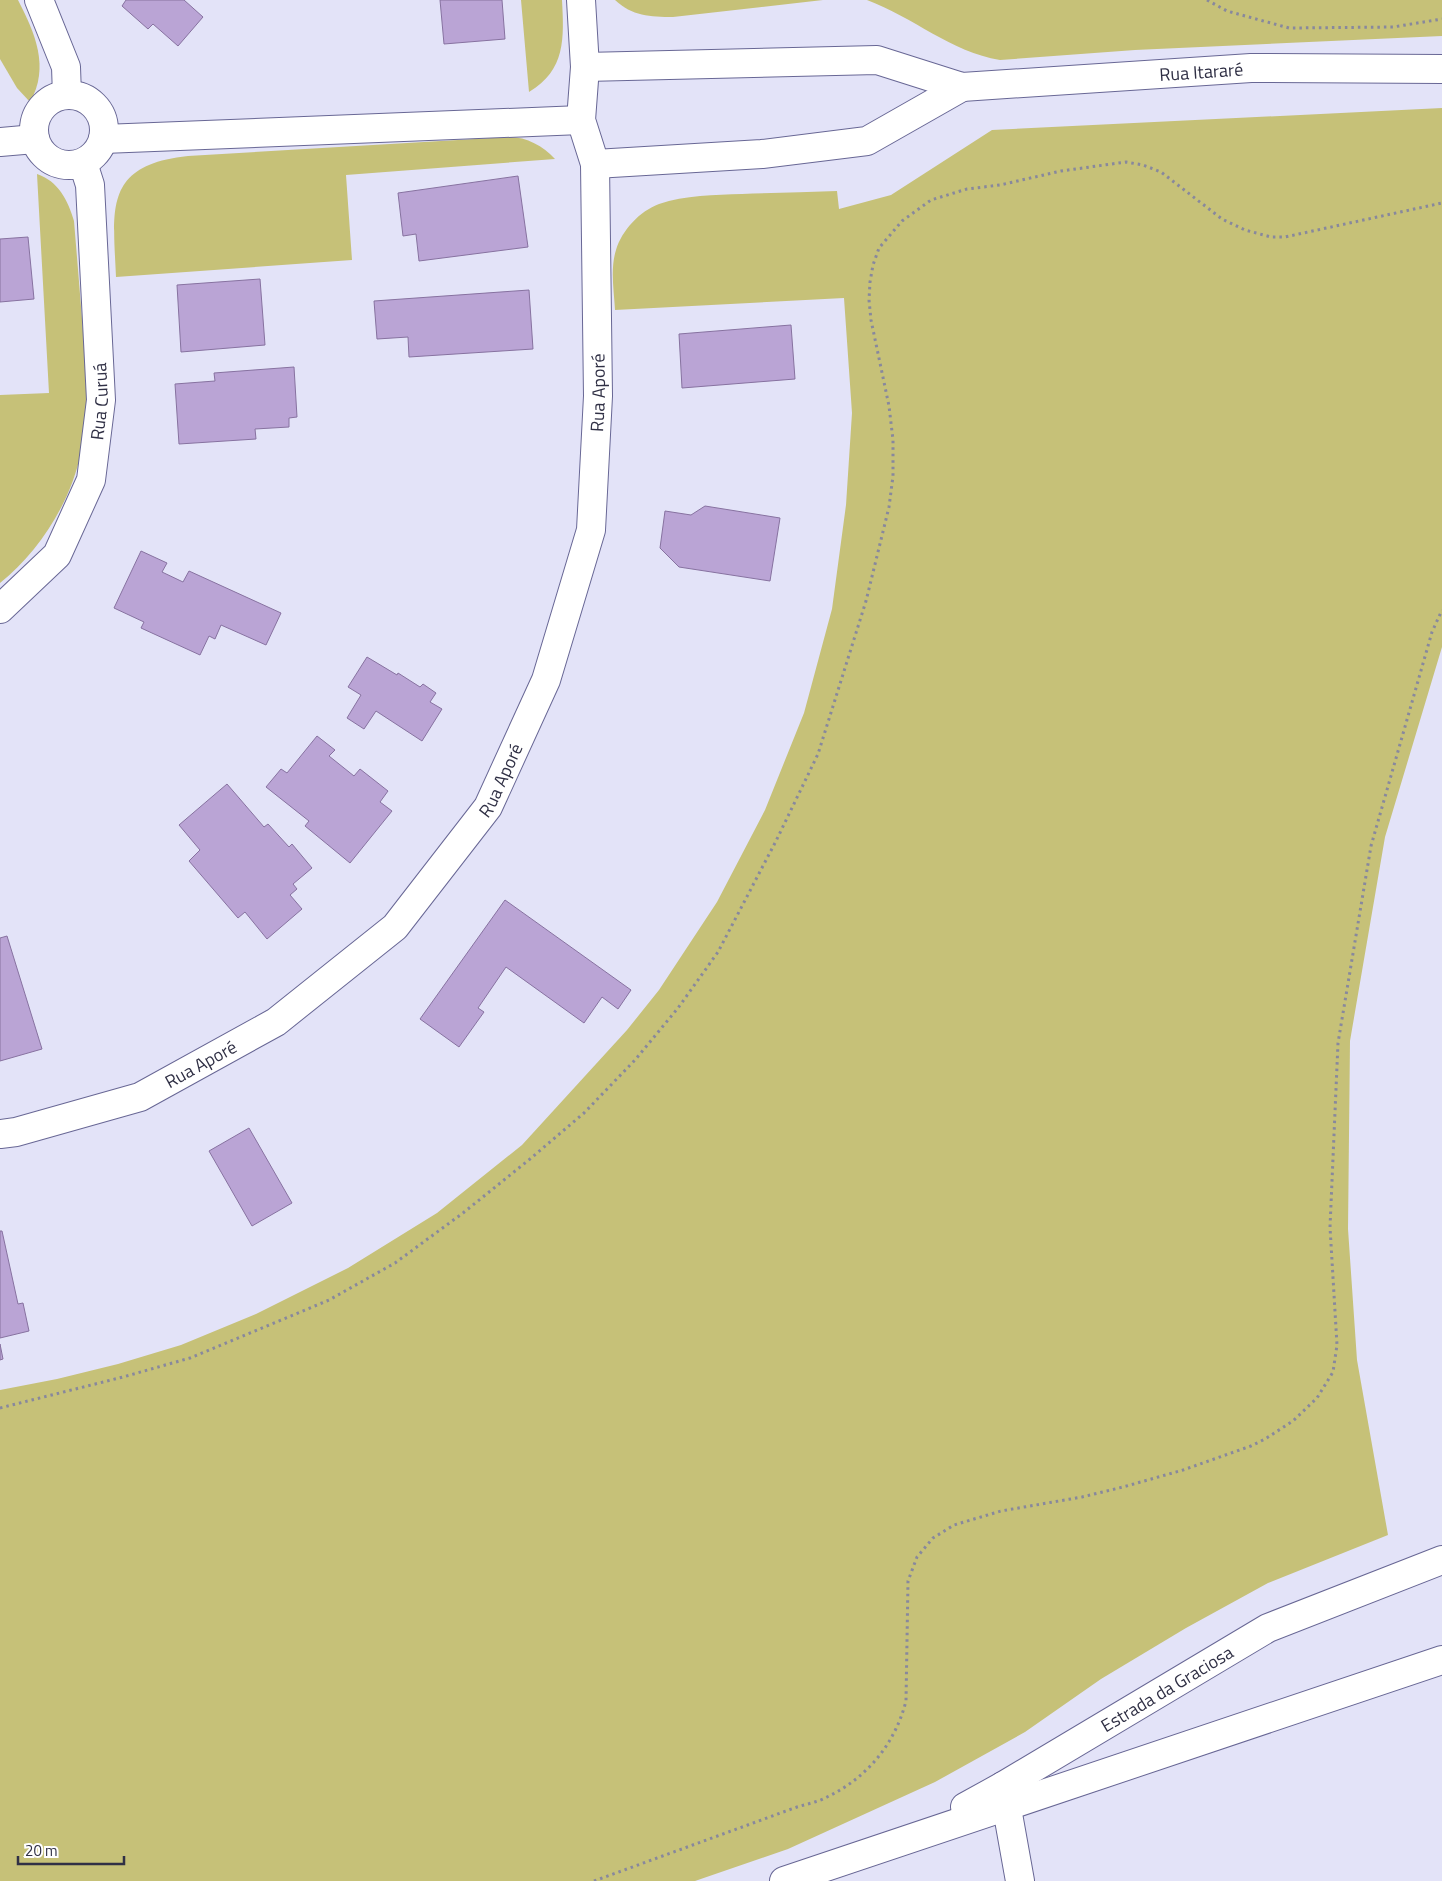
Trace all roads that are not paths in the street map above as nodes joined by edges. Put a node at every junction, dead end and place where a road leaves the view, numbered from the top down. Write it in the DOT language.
graph roads {
  1 [pos="39,0"];
  2 [pos="581,0"];
  3 [pos="585,67"];
  4 [pos="1442,69"];
  5 [pos="962,87"];
  6 [pos="67,95"];
  7 [pos="581,120"];
  8 [pos="36,139"];
  9 [pos="103,139"];
  10 [pos="0,142"];
  11 [pos="83,163"];
  12 [pos="595,164"];
  13 [pos="0,610"];
  14 [pos="0,1134"];
  15 [pos="1442,1560"];
  16 [pos="1442,1660"];
  17 [pos="1005,1796"];
  18 [pos="784,1881"];
  19 [pos="1020,1881"];
  1 -- 6 [label="street"];
  2 -- 3 [label="street"];
  3 -- 5 [label="street"];
  3 -- 7 [label="street"];
  4 -- 5 [label="street, Rua Itararé"];
  5 -- 12 [label="street"];
  6 -- 8 [label="street"];
  6 -- 9 [label="street"];
  7 -- 9 [label="street"];
  7 -- 12 [label="street, Rua Aporé"];
  8 -- 10 [label="street"];
  8 -- 11 [label="street"];
  9 -- 11 [label="street"];
  11 -- 13 [label="street, Rua Curuá"];
  12 -- 14 [label="street, Rua Aporé"];
  15 -- 17 [label="street, Estrada da Graciosa"];
  16 -- 17 [label="street, Estrada da Graciosa"];
  17 -- 18 [label="street, Estrada da Graciosa"];
  17 -- 19 [label="street"];
}
